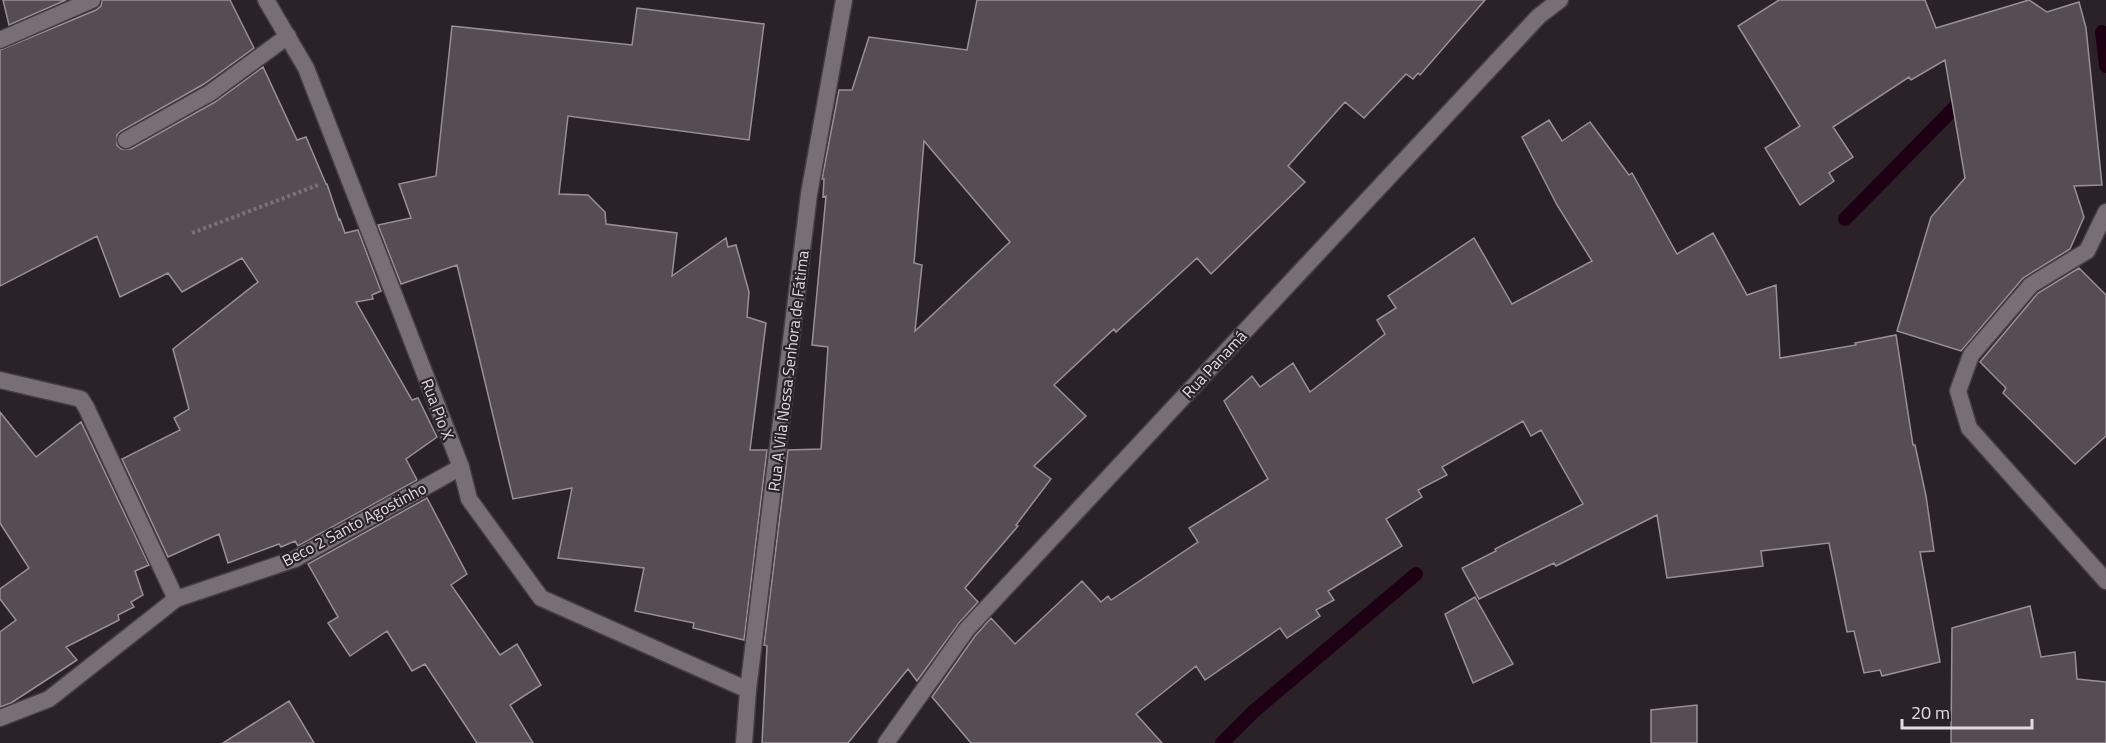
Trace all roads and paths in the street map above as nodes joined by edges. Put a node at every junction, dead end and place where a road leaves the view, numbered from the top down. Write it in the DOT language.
graph roads {
  1 [pos="92,0"];
  2 [pos="266,0"];
  3 [pos="844,0"];
  4 [pos="1560,0"];
  5 [pos="288,36"];
  6 [pos="0,40"];
  7 [pos="126,140"];
  8 [pos="347,175"];
  9 [pos="2106,212"];
  10 [pos="192,233"];
  11 [pos="0,380"];
  12 [pos="460,467"];
  13 [pos="2106,581"];
  14 [pos="176,598"];
  15 [pos="748,690"];
  16 [pos="0,718"];
  17 [pos="744,743"];
  18 [pos="886,743"];
  1 -- 6 [label="street"];
  2 -- 5 [label="street, Rua Pio X"];
  3 -- 15 [label="street, Rua A Vila Nossa Senhora de Fátima"];
  4 -- 18 [label="street, Rua Panamá"];
  5 -- 7 [label="street"];
  5 -- 8 [label="street, Rua Pio X"];
  8 -- 10 [label="path"];
  8 -- 12 [label="street, Rua Pio X"];
  9 -- 13 [label="street"];
  11 -- 14 [label="street"];
  12 -- 14 [label="street, Beco 2 Santo Agostinho"];
  12 -- 15 [label="street, Rua Pio X"];
  14 -- 16 [label="street, Beco 2 Santo Agostinho"];
  15 -- 17 [label="street, Rua A Vila Nossa Senhora de Fátima"];
}
